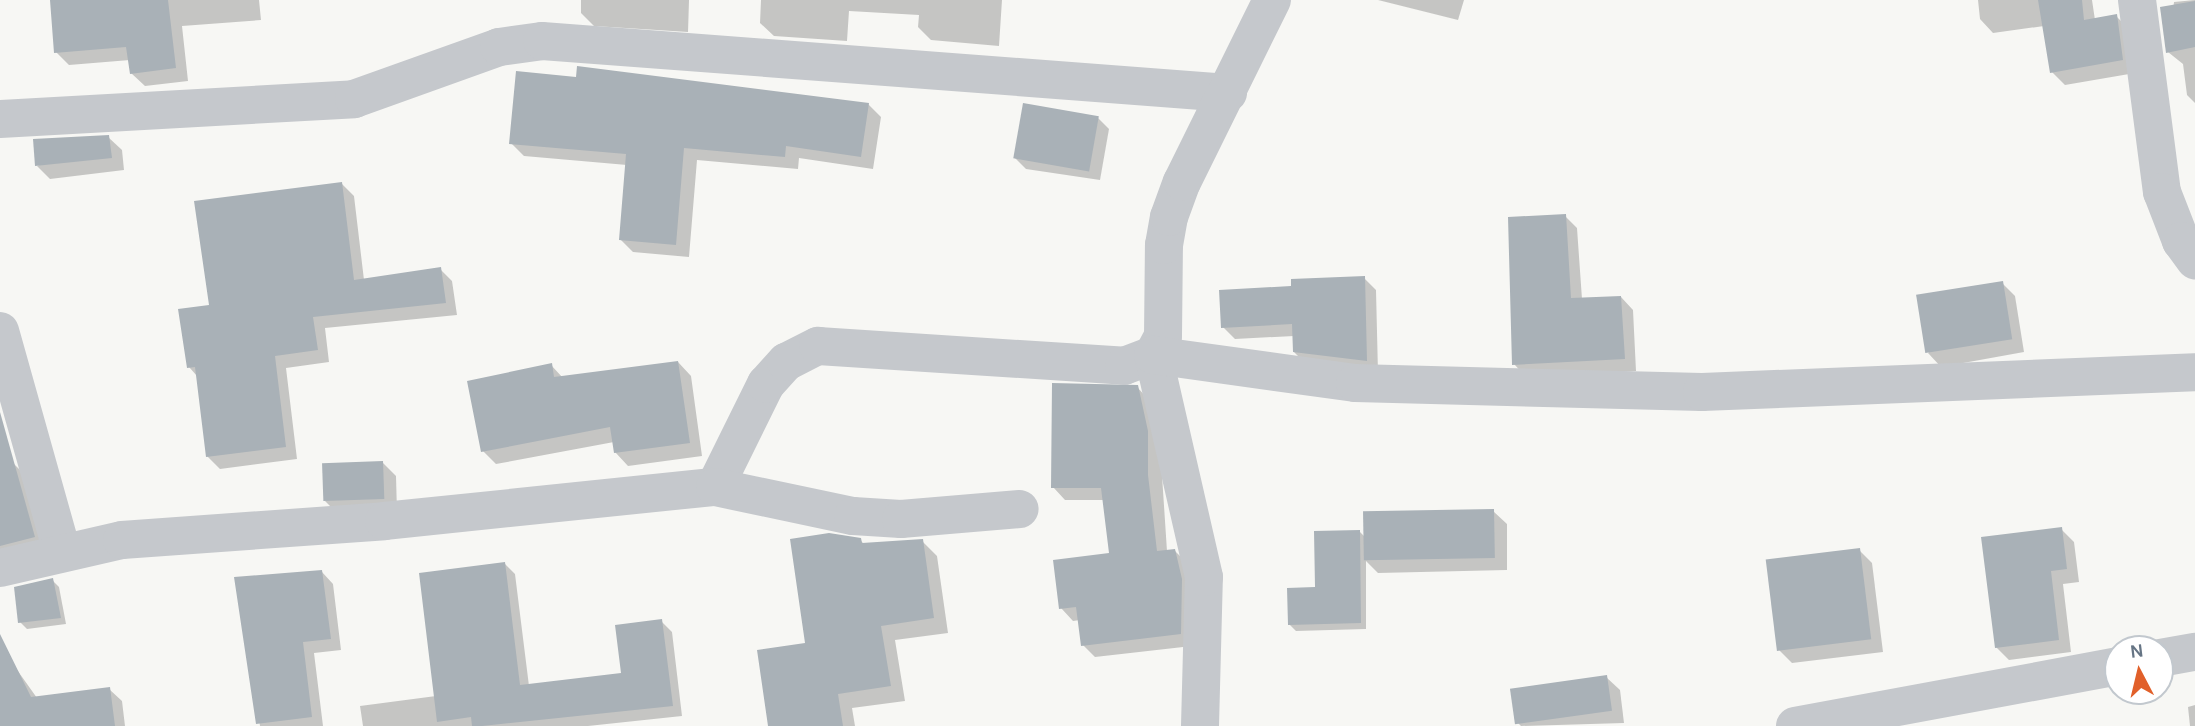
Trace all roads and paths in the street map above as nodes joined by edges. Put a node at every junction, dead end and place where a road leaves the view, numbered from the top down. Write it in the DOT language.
graph roads {
  1 [pos="1272,0"];
  2 [pos="2137,0"];
  3 [pos="1228,93"];
  4 [pos="0,119"];
  5 [pos="2195,260"];
  6 [pos="0,331"];
  7 [pos="1153,355"];
  8 [pos="2195,372"];
  9 [pos="715,487"];
  10 [pos="1020,509"];
  11 [pos="62,551"];
  12 [pos="0,568"];
  13 [pos="2195,652"];
  14 [pos="2174,656"];
  15 [pos="2104,669"];
  16 [pos="1200,726"];
  17 [pos="1795,726"];
  1 -- 3 [label="street"];
  2 -- 5 [label="street"];
  3 -- 4 [label="street"];
  3 -- 7 [label="street"];
  6 -- 11 [label="street"];
  7 -- 8 [label="street"];
  7 -- 9 [label="street"];
  7 -- 16 [label="street"];
  9 -- 10 [label="street"];
  9 -- 11 [label="street"];
  11 -- 12 [label="street"];
  13 -- 14 [label="street"];
  15 -- 17 [label="street"];
}
